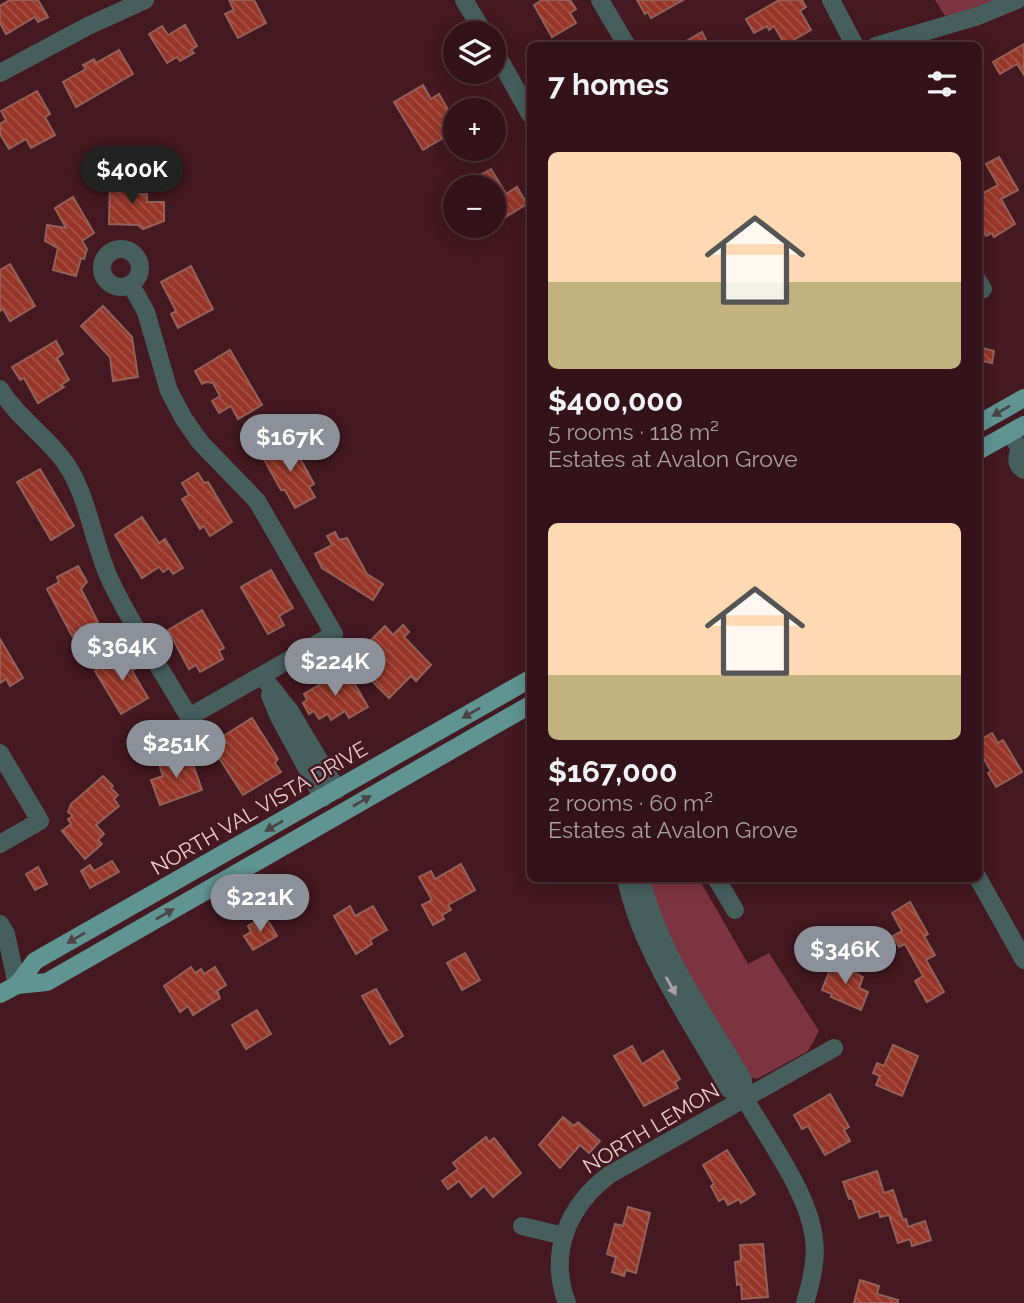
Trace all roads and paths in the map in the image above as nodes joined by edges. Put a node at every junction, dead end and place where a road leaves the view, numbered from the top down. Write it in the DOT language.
graph roads {
  1 [pos="145,0"];
  2 [pos="464,0"];
  3 [pos="600,0"];
  4 [pos="831,0"];
  5 [pos="1017,0"];
  6 [pos="477,21"];
  7 [pos="625,42"];
  8 [pos="853,42"];
  9 [pos="890,42"];
  10 [pos="506,71"];
  11 [pos="0,74"];
  12 [pos="527,109"];
  13 [pos="131,285"];
  14 [pos="0,389"];
  15 [pos="1024,398"];
  16 [pos="982,422"];
  17 [pos="1017,429"];
  18 [pos="982,449"];
  19 [pos="1022,449"];
  20 [pos="1024,470"];
  21 [pos="262,676"];
  22 [pos="527,681"];
  23 [pos="527,707"];
  24 [pos="0,753"];
  25 [pos="330,794"];
  26 [pos="0,844"];
  27 [pos="627,882"];
  28 [pos="642,882"];
  29 [pos="718,882"];
  30 [pos="980,882"];
  31 [pos="735,910"];
  32 [pos="0,924"];
  33 [pos="1024,960"];
  34 [pos="0,962"];
  35 [pos="17,985"];
  36 [pos="0,995"];
  37 [pos="834,1048"];
  38 [pos="745,1099"];
  39 [pos="522,1226"];
  40 [pos="564,1237"];
  41 [pos="567,1303"];
  42 [pos="805,1303"];
  1 -- 11 [label="street"];
  2 -- 6 [label="street"];
  3 -- 7 [label="street"];
  4 -- 8 [label="street"];
  5 -- 9 [label="street"];
  10 -- 12 [label="street"];
  13 -- 21 [label="street"];
  14 -- 21 [label="street"];
  15 -- 16 [label="main road, one-way"];
  17 -- 18 [label="main road"];
  17 -- 19 [label="street"];
  19 -- 20 [label="street"];
  21 -- 25 [label="street"];
  22 -- 25 [label="main road, NORTH VAL VISTA DRIVE, one-way"];
  35 -- 23 [label="main road, NORTH VAL VISTA DRIVE, one-way"];
  24 -- 26 [label="street"];
  25 -- 35 [label="main road, NORTH VAL VISTA DRIVE, one-way"];
  27 -- 38 [label="street, one-way"];
  28 -- 38 [label="street"];
  29 -- 31 [label="street"];
  30 -- 33 [label="street"];
  32 -- 35 [label="street"];
  34 -- 35 [label="street"];
  35 -- 36 [label="main road, NORTH VAL VISTA DRIVE"];
  37 -- 38 [label="street, NORTH LEMON"];
  38 -- 40 [label="street, NORTH LEMON"];
  38 -- 42 [label="street"];
  39 -- 40 [label="street"];
  40 -- 41 [label="street, NORTH LEMON"];
}
